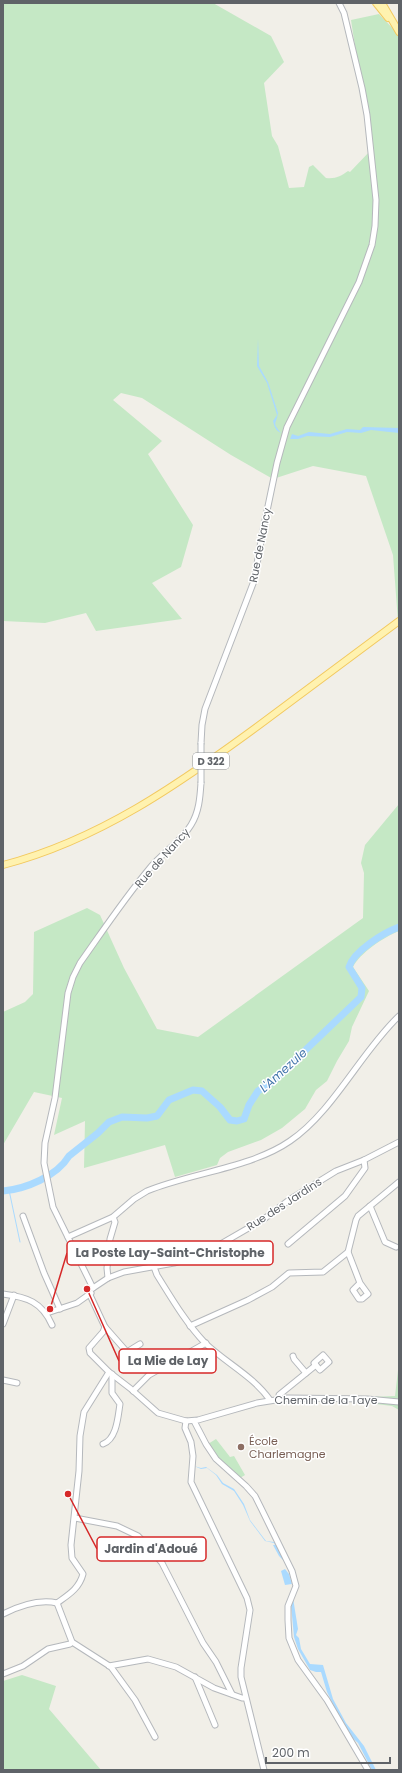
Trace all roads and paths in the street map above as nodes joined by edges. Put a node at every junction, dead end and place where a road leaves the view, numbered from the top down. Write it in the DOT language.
graph roads {
  1 [pos="339,3"];
  2 [pos="376,3"];
  3 [pos="382,3"];
  4 [pos="394,25"];
  5 [pos="399,32"];
  6 [pos="399,621"];
  7 [pos="3,865"];
  8 [pos="399,1016"];
  9 [pos="399,1142"];
  10 [pos="364,1160"];
  11 [pos="398,1184"];
  12 [pos="370,1206"];
  13 [pos="23,1216"];
  14 [pos="113,1217"];
  15 [pos="68,1237"];
  16 [pos="288,1244"];
  17 [pos="396,1247"];
  18 [pos="348,1252"];
  19 [pos="154,1267"];
  20 [pos="108,1278"];
  21 [pos="360,1283"];
  22 [pos="93,1288"];
  23 [pos="3,1294"];
  24 [pos="14,1295"];
  25 [pos="90,1295"];
  26 [pos="60,1309"];
  27 [pos="47,1313"];
  28 [pos="5,1314"];
  29 [pos="3,1324"];
  30 [pos="52,1325"];
  31 [pos="190,1326"];
  32 [pos="105,1327"];
  33 [pos="206,1343"];
  34 [pos="140,1344"];
  35 [pos="293,1356"];
  36 [pos="316,1365"];
  37 [pos="110,1373"];
  38 [pos="304,1374"];
  39 [pos="3,1380"];
  40 [pos="308,1381"];
  41 [pos="17,1384"];
  42 [pos="133,1391"];
  43 [pos="279,1399"];
  44 [pos="270,1400"];
  45 [pos="399,1402"];
  46 [pos="186,1421"];
  47 [pos="196,1424"];
  48 [pos="103,1444"];
  49 [pos="75,1518"];
  50 [pos="57,1603"];
  51 [pos="3,1614"];
  52 [pos="72,1642"];
  53 [pos="109,1666"];
  54 [pos="3,1674"];
  55 [pos="195,1677"];
  56 [pos="232,1694"];
  57 [pos="246,1700"];
  58 [pos="215,1725"];
  59 [pos="155,1737"];
  60 [pos="264,1770"];
  61 [pos="368,1770"];
  1 -- 15 [label="street, Rue de Nancy, bridge"];
  2 -- 4 [label="main road"];
  3 -- 4 [label="main road"];
  4 -- 5 [label="main road"];
  6 -- 7 [label="main road, D 322"];
  8 -- 14 [label="street"];
  9 -- 10 [label="street, Rue des Jardins"];
  10 -- 16 [label="street"];
  10 -- 19 [label="street, Rue des Jardins"];
  11 -- 12 [label="street"];
  12 -- 17 [label="street"];
  12 -- 18 [label="street"];
  13 -- 26 [label="street"];
  14 -- 15 [label="street"];
  14 -- 20 [label="street"];
  15 -- 22 [label="street, Rue de Nancy"];
  18 -- 21 [label="street"];
  18 -- 31 [label="street"];
  19 -- 20 [label="street, Rue des Jardins"];
  19 -- 31 [label="street"];
  20 -- 22 [label="street, Rue des Jardins"];
  22 -- 25 [label="street"];
  23 -- 24 [label="street"];
  24 -- 27 [label="street"];
  24 -- 28 [label="street"];
  25 -- 26 [label="street"];
  25 -- 32 [label="street"];
  26 -- 27 [label="street"];
  27 -- 30 [label="street"];
  28 -- 29 [label="street"];
  31 -- 33 [label="street"];
  32 -- 34 [label="street"];
  32 -- 37 [label="street"];
  33 -- 42 [label="street"];
  33 -- 44 [label="street"];
  35 -- 38 [label="street"];
  36 -- 38 [label="street"];
  37 -- 42 [label="street"];
  37 -- 48 [label="street"];
  37 -- 49 [label="street"];
  38 -- 40 [label="street"];
  38 -- 43 [label="street"];
  39 -- 41 [label="street"];
  42 -- 46 [label="street, Chemin de la Taye"];
  43 -- 44 [label="street, Chemin de la Taye"];
  43 -- 45 [label="street, Chemin de la Taye"];
  44 -- 47 [label="street, Chemin de la Taye"];
  46 -- 47 [label="street, Chemin de la Taye"];
  46 -- 57 [label="street"];
  47 -- 61 [label="street"];
  49 -- 50 [label="street"];
  49 -- 56 [label="street"];
  50 -- 51 [label="street"];
  50 -- 52 [label="street"];
  52 -- 53 [label="street"];
  52 -- 54 [label="street"];
  53 -- 55 [label="street"];
  53 -- 59 [label="street"];
  55 -- 56 [label="street"];
  55 -- 58 [label="street"];
  56 -- 57 [label="street"];
  57 -- 60 [label="street"];
}
